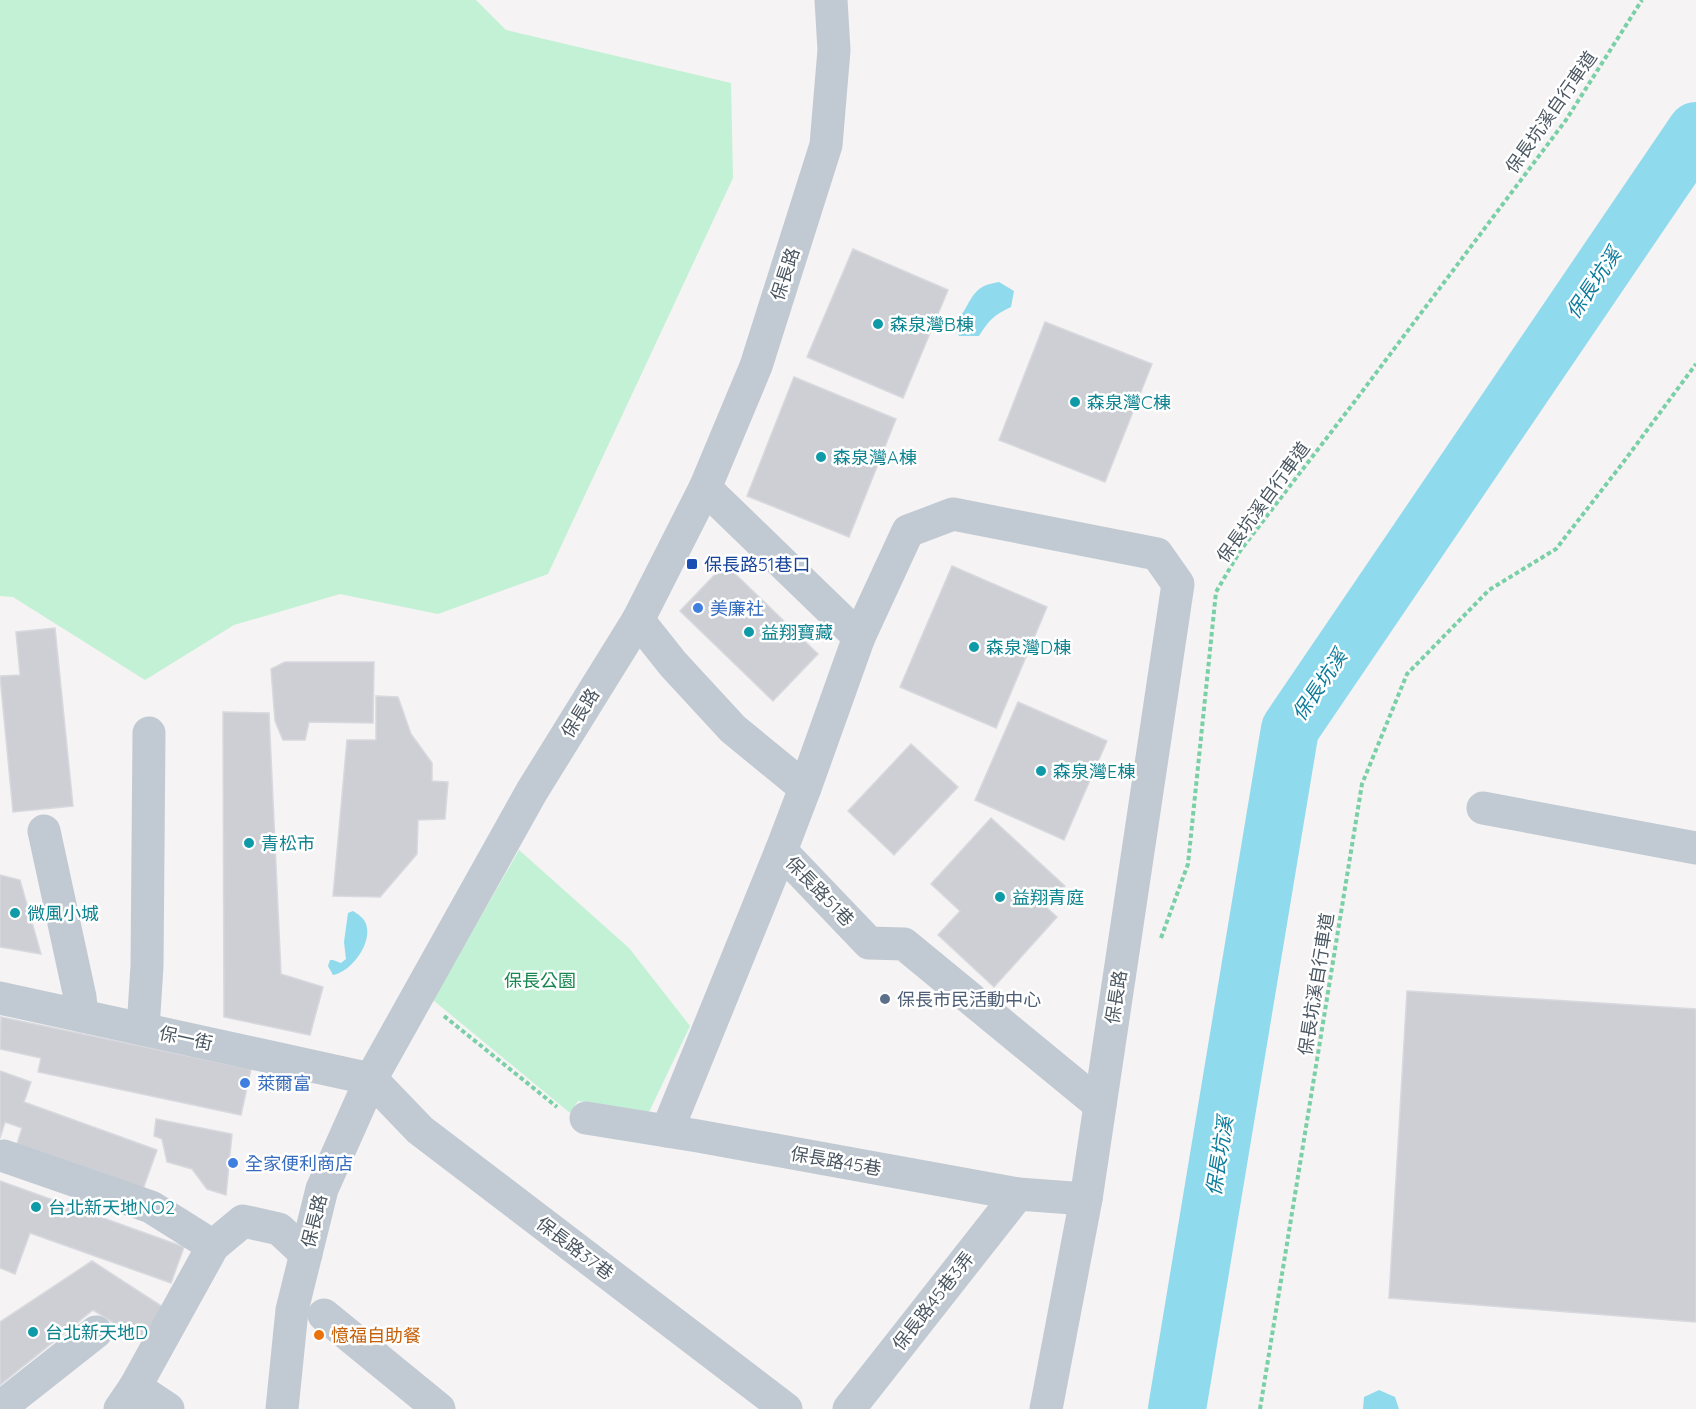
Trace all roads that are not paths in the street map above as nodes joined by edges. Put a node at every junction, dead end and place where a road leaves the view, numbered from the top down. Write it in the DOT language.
graph roads {
  1 [pos="831,0"];
  2 [pos="705,488"];
  3 [pos="1178,584"];
  4 [pos="638,620"];
  5 [pos="859,637"];
  6 [pos="148,733"];
  7 [pos="805,788"];
  8 [pos="1483,808"];
  9 [pos="44,831"];
  10 [pos="1696,848"];
  11 [pos="782,851"];
  12 [pos="0,998"];
  13 [pos="82,1016"];
  14 [pos="143,1029"];
  15 [pos="371,1079"];
  16 [pos="1100,1105"];
  17 [pos="586,1118"];
  18 [pos="668,1131"];
  19 [pos="4,1156"];
  20 [pos="1018,1194"];
  21 [pos="1086,1199"];
  22 [pos="213,1246"];
  23 [pos="306,1254"];
  24 [pos="324,1315"];
  25 [pos="96,1332"];
  26 [pos="128,1398"];
  27 [pos="2,1409"];
  28 [pos="168,1409"];
  29 [pos="282,1409"];
  30 [pos="439,1409"];
  31 [pos="786,1409"];
  32 [pos="849,1409"];
  33 [pos="1046,1409"];
  1 -- 2 [label="street, 保長路"];
  2 -- 4 [label="street, 保長路"];
  2 -- 5 [label="street"];
  3 -- 5 [label="street, 保長路51巷"];
  3 -- 16 [label="street, 保長路"];
  4 -- 7 [label="street"];
  4 -- 15 [label="street, 保長路"];
  5 -- 7 [label="street, 保長路51巷"];
  6 -- 14 [label="street"];
  7 -- 11 [label="street, 保長路51巷"];
  8 -- 10 [label="street"];
  9 -- 13 [label="street"];
  11 -- 16 [label="street, 保長路51巷"];
  11 -- 18 [label="street"];
  12 -- 13 [label="street, 保一街"];
  13 -- 14 [label="street, 保一街"];
  14 -- 15 [label="street, 保一街"];
  15 -- 23 [label="street, 保長路"];
  15 -- 31 [label="street, 保長路37巷"];
  16 -- 21 [label="street, 保長路"];
  17 -- 18 [label="street, 保長路45巷"];
  18 -- 20 [label="street, 保長路45巷"];
  19 -- 22 [label="street"];
  20 -- 21 [label="street, 保長路45巷"];
  20 -- 32 [label="street, 保長路45巷3弄"];
  21 -- 33 [label="street, 保長路"];
  22 -- 23 [label="street"];
  22 -- 26 [label="street"];
  23 -- 29 [label="street, 保長路"];
  24 -- 30 [label="street"];
  25 -- 27 [label="street"];
  26 -- 28 [label="street"];
}
